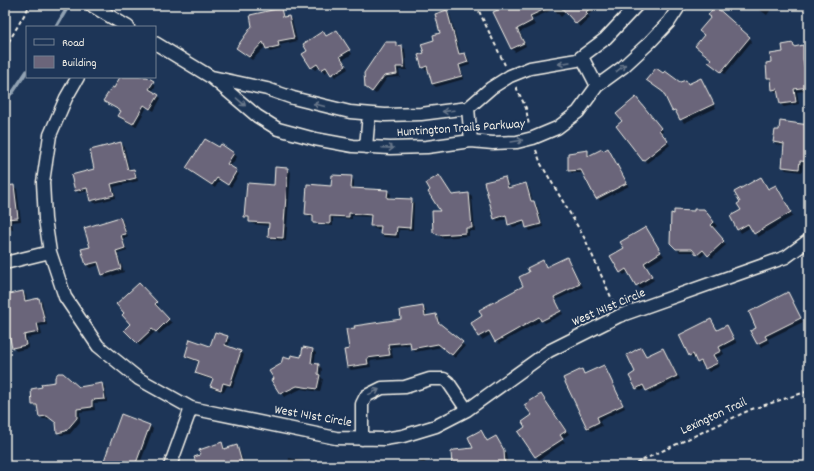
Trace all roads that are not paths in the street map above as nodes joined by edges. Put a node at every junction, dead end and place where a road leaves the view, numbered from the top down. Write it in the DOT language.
graph roads {
  1 [pos="91,5"];
  2 [pos="637,5"];
  3 [pos="680,5"];
  4 [pos="112,23"];
  5 [pos="124,26"];
  6 [pos="156,44"];
  7 [pos="582,57"];
  8 [pos="211,77"];
  9 [pos="77,78"];
  10 [pos="597,86"];
  11 [pos="468,108"];
  12 [pos="369,114"];
  13 [pos="471,141"];
  14 [pos="366,147"];
  15 [pos="809,240"];
  16 [pos="50,252"];
  17 [pos="5,263"];
  18 [pos="191,408"];
  19 [pos="467,410"];
  20 [pos="362,439"];
  21 [pos="170,466"];
  1 -- 4 [label="street"];
  2 -- 7 [label="street, Huntington Trails Parkway"];
  10 -- 3 [label="street, Huntington Trails Parkway, one-way"];
  4 -- 5 [label="street"];
  6 -- 8 [label="street, Huntington Trails Parkway"];
  7 -- 10 [label="street"];
  7 -- 11 [label="street, Huntington Trails Parkway, one-way"];
  12 -- 8 [label="street, Huntington Trails Parkway, one-way"];
  8 -- 14 [label="street, Huntington Trails Parkway, one-way"];
  9 -- 16 [label="street, West 141st Circle"];
  13 -- 10 [label="street, Huntington Trails Parkway, one-way"];
  11 -- 12 [label="street, Huntington Trails Parkway, one-way"];
  11 -- 13 [label="street"];
  12 -- 14 [label="street"];
  14 -- 13 [label="street, Huntington Trails Parkway, one-way"];
  15 -- 19 [label="street, West 141st Circle"];
  16 -- 17 [label="street"];
  16 -- 18 [label="street, West 141st Circle"];
  18 -- 20 [label="street, West 141st Circle"];
  18 -- 21 [label="street"];
  19 -- 20 [label="street, West 141st Circle"];
  20 -- 19 [label="street, one-way"];
}
